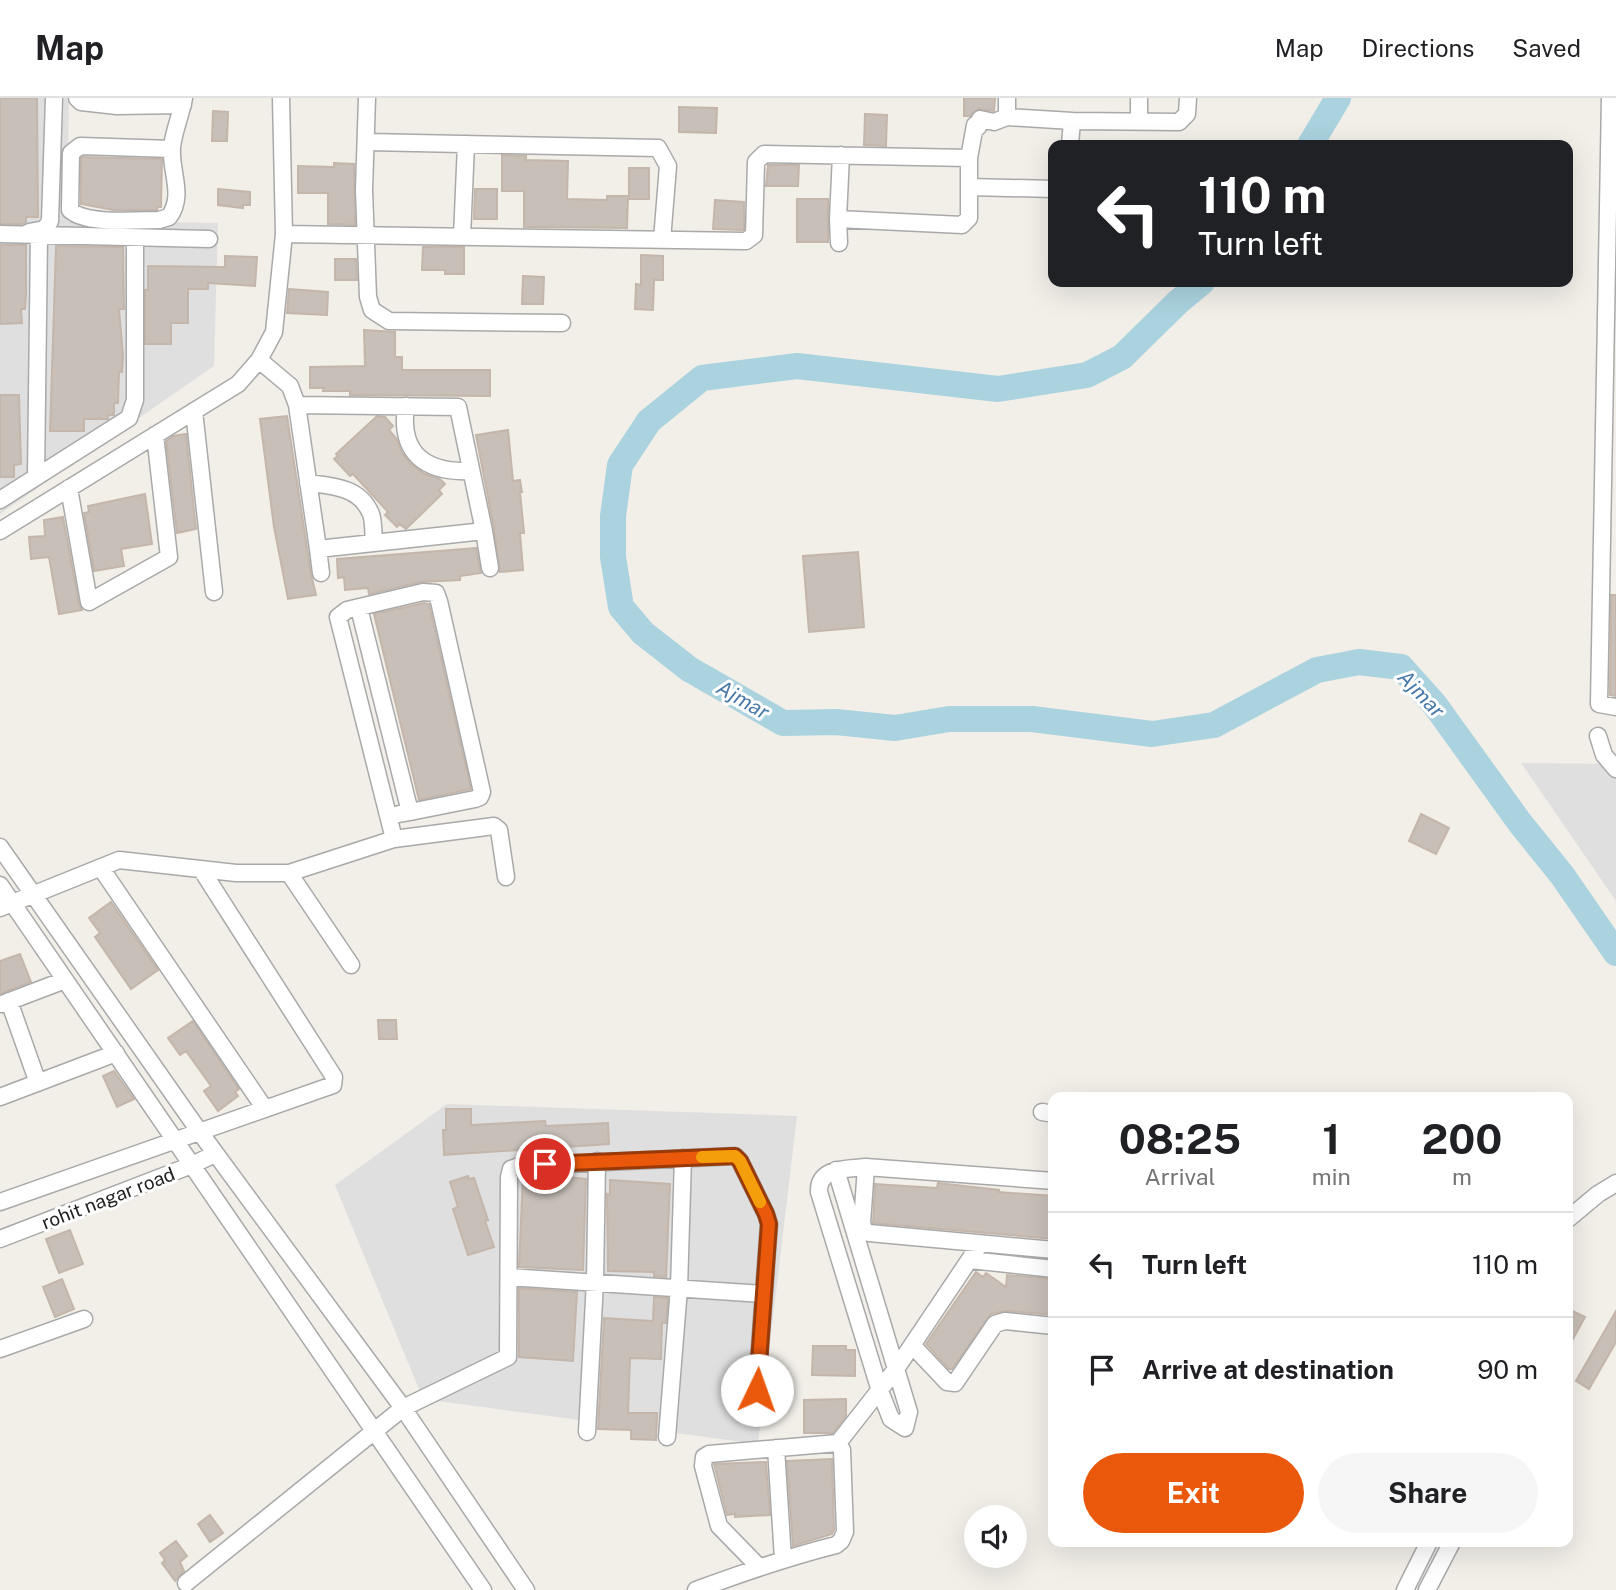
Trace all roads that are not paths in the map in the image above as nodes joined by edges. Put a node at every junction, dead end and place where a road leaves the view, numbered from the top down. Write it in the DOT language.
graph roads {
  1 [pos="54,98"];
  2 [pos="77,98"];
  3 [pos="281,98"];
  4 [pos="368,98"];
  5 [pos="1007,98"];
  6 [pos="1139,98"];
  7 [pos="1188,98"];
  8 [pos="1610,98"];
  9 [pos="183,102"];
  10 [pos="1007,117"];
  11 [pos="1072,121"];
  12 [pos="1139,121"];
  13 [pos="1070,140"];
  14 [pos="367,142"];
  15 [pos="466,144"];
  16 [pos="172,149"];
  17 [pos="841,155"];
  18 [pos="969,158"];
  19 [pos="1612,171"];
  20 [pos="968,187"];
  21 [pos="1048,189"];
  22 [pos="838,219"];
  23 [pos="0,233"];
  24 [pos="284,234"];
  25 [pos="39,235"];
  26 [pos="367,236"];
  27 [pos="462,237"];
  28 [pos="135,238"];
  29 [pos="209,239"];
  30 [pos="662,240"];
  31 [pos="839,243"];
  32 [pos="562,323"];
  33 [pos="259,360"];
  34 [pos="297,405"];
  35 [pos="406,406"];
  36 [pos="194,411"];
  37 [pos="155,435"];
  38 [pos="471,471"];
  39 [pos="36,477"];
  40 [pos="308,483"];
  41 [pos="69,488"];
  42 [pos="1609,488"];
  43 [pos="0,500"];
  44 [pos="0,531"];
  45 [pos="484,531"];
  46 [pos="374,543"];
  47 [pos="318,549"];
  48 [pos="490,568"];
  49 [pos="321,573"];
  50 [pos="214,592"];
  51 [pos="359,608"];
  52 [pos="1616,707"];
  53 [pos="1598,736"];
  54 [pos="1616,769"];
  55 [pos="473,799"];
  56 [pos="410,812"];
  57 [pos="387,818"];
  58 [pos="479,819"];
  59 [pos="394,839"];
  60 [pos="0,847"];
  61 [pos="101,867"];
  62 [pos="201,869"];
  63 [pos="289,873"];
  64 [pos="506,877"];
  65 [pos="0,885"];
  66 [pos="33,896"];
  67 [pos="6,906"];
  68 [pos="351,965"];
  69 [pos="65,979"];
  70 [pos="5,1003"];
  71 [pos="116,1053"];
  72 [pos="38,1083"];
  73 [pos="0,1097"];
  74 [pos="265,1109"];
  75 [pos="199,1132"];
  76 [pos="175,1140"];
  77 [pos="215,1154"];
  78 [pos="683,1158"];
  79 [pos="597,1161"];
  80 [pos="192,1165"];
  81 [pos="866,1167"];
  82 [pos="836,1170"];
  83 [pos="1048,1181"];
  84 [pos="1616,1183"];
  85 [pos="0,1202"];
  86 [pos="1573,1215"];
  87 [pos="855,1233"];
  88 [pos="0,1239"];
  89 [pos="833,1240"];
  90 [pos="980,1244"];
  91 [pos="1048,1250"];
  92 [pos="970,1259"];
  93 [pos="1048,1268"];
  94 [pos="509,1277"];
  95 [pos="595,1281"];
  96 [pos="678,1288"];
  97 [pos="763,1294"];
  98 [pos="84,1319"];
  99 [pos="1048,1325"];
  100 [pos="912,1345"];
  101 [pos="0,1349"];
  102 [pos="896,1369"];
  103 [pos="880,1391"];
  104 [pos="403,1408"];
  105 [pos="755,1414"];
  106 [pos="374,1431"];
  107 [pos="587,1432"];
  108 [pos="667,1437"];
  109 [pos="838,1443"];
  110 [pos="776,1448"];
  111 [pos="1426,1547"];
  112 [pos="1449,1547"];
  113 [pos="783,1559"];
  114 [pos="760,1567"];
  115 [pos="186,1583"];
  116 [pos="483,1590"];
  117 [pos="526,1590"];
  118 [pos="696,1590"];
  119 [pos="1405,1590"];
  120 [pos="1427,1590"];
  1 -- 23 [label="street"];
  2 -- 9 [label="street"];
  3 -- 24 [label="street"];
  4 -- 14 [label="street"];
  5 -- 10 [label="street"];
  6 -- 12 [label="street"];
  7 -- 12 [label="street"];
  8 -- 19 [label="street"];
  9 -- 16 [label="street"];
  10 -- 11 [label="street"];
  10 -- 18 [label="street"];
  11 -- 12 [label="street"];
  11 -- 13 [label="street"];
  14 -- 15 [label="street"];
  14 -- 26 [label="street"];
  15 -- 27 [label="street"];
  15 -- 30 [label="street"];
  16 -- 16 [label="street"];
  17 -- 18 [label="street"];
  17 -- 22 [label="street"];
  17 -- 30 [label="street"];
  18 -- 20 [label="street"];
  19 -- 42 [label="street"];
  20 -- 21 [label="street"];
  20 -- 22 [label="street"];
  22 -- 31 [label="street"];
  23 -- 25 [label="street"];
  24 -- 26 [label="street"];
  24 -- 33 [label="street"];
  25 -- 28 [label="street"];
  25 -- 39 [label="street"];
  26 -- 27 [label="street"];
  26 -- 32 [label="street"];
  27 -- 30 [label="street"];
  28 -- 29 [label="street"];
  28 -- 39 [label="street"];
  33 -- 34 [label="street"];
  33 -- 36 [label="street"];
  34 -- 35 [label="street"];
  34 -- 40 [label="street"];
  35 -- 38 [label="street"];
  35 -- 38 [label="street"];
  36 -- 37 [label="street"];
  36 -- 50 [label="street"];
  37 -- 41 [label="street"];
  37 -- 41 [label="street"];
  38 -- 45 [label="street"];
  39 -- 43 [label="street"];
  40 -- 46 [label="street"];
  40 -- 47 [label="street"];
  41 -- 44 [label="street"];
  42 -- 52 [label="street"];
  45 -- 46 [label="street"];
  45 -- 48 [label="street"];
  46 -- 47 [label="street"];
  47 -- 49 [label="street"];
  51 -- 55 [label="street"];
  51 -- 56 [label="street"];
  51 -- 57 [label="street"];
  53 -- 54 [label="street"];
  55 -- 56 [label="street"];
  55 -- 58 [label="street"];
  56 -- 57 [label="street"];
  57 -- 59 [label="street"];
  59 -- 63 [label="street"];
  59 -- 64 [label="street"];
  60 -- 66 [label="street"];
  61 -- 62 [label="street"];
  61 -- 66 [label="street"];
  61 -- 74 [label="street"];
  62 -- 63 [label="street"];
  62 -- 74 [label="street"];
  63 -- 68 [label="street"];
  65 -- 67 [label="street"];
  66 -- 67 [label="street"];
  66 -- 75 [label="street"];
  67 -- 69 [label="street"];
  69 -- 70 [label="street"];
  69 -- 71 [label="street"];
  70 -- 72 [label="street"];
  71 -- 72 [label="street"];
  71 -- 76 [label="street"];
  72 -- 73 [label="street"];
  74 -- 75 [label="street"];
  75 -- 76 [label="street"];
  75 -- 77 [label="street"];
  76 -- 80 [label="street"];
  76 -- 85 [label="street"];
  77 -- 80 [label="street, rohit nagar road"];
  77 -- 104 [label="street"];
  78 -- 79 [label="street"];
  78 -- 96 [label="street"];
  78 -- 97 [label="street"];
  79 -- 94 [label="street"];
  79 -- 95 [label="street"];
  80 -- 88 [label="street, rohit nagar road"];
  80 -- 106 [label="street"];
  81 -- 82 [label="street"];
  81 -- 83 [label="street"];
  81 -- 90 [label="street"];
  82 -- 87 [label="street"];
  82 -- 89 [label="street"];
  84 -- 86 [label="street"];
  87 -- 89 [label="street"];
  87 -- 102 [label="street"];
  89 -- 103 [label="street"];
  90 -- 91 [label="street"];
  90 -- 92 [label="street"];
  92 -- 93 [label="street"];
  92 -- 100 [label="street"];
  94 -- 95 [label="street"];
  94 -- 104 [label="street"];
  95 -- 96 [label="street"];
  95 -- 107 [label="street"];
  96 -- 97 [label="street"];
  96 -- 108 [label="street"];
  97 -- 105 [label="street"];
  98 -- 101 [label="street"];
  99 -- 100 [label="street"];
  100 -- 102 [label="street"];
  102 -- 103 [label="street"];
  102 -- 103 [label="street"];
  103 -- 109 [label="street"];
  104 -- 106 [label="street"];
  104 -- 117 [label="street"];
  106 -- 115 [label="street"];
  106 -- 116 [label="street"];
  109 -- 110 [label="street"];
  109 -- 113 [label="street"];
  110 -- 113 [label="street"];
  110 -- 114 [label="street"];
  111 -- 119 [label="street"];
  112 -- 120 [label="street"];
  113 -- 114 [label="street"];
  114 -- 118 [label="street"];
}
